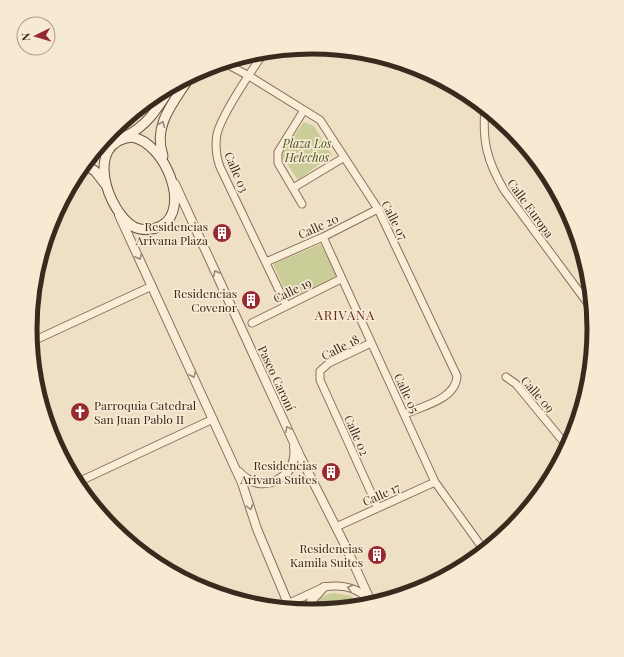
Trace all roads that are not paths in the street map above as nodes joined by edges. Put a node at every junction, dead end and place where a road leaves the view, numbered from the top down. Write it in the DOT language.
graph roads {
  1 [pos="260,59"];
  2 [pos="231,66"];
  3 [pos="249,76"];
  4 [pos="186,84"];
  5 [pos="165,97"];
  6 [pos="304,110"];
  7 [pos="485,115"];
  8 [pos="117,140"];
  9 [pos="109,143"];
  10 [pos="343,158"];
  11 [pos="164,161"];
  12 [pos="89,168"];
  13 [pos="293,188"];
  14 [pos="111,196"];
  15 [pos="302,204"];
  16 [pos="378,209"];
  17 [pos="323,237"];
  18 [pos="266,262"];
  19 [pos="341,278"];
  20 [pos="152,286"];
  21 [pos="585,300"];
  22 [pos="286,305"];
  23 [pos="252,323"];
  24 [pos="38,339"];
  25 [pos="372,343"];
  26 [pos="320,371"];
  27 [pos="506,377"];
  28 [pos="405,414"];
  29 [pos="213,419"];
  30 [pos="563,441"];
  31 [pos="294,443"];
  32 [pos="235,467"];
  33 [pos="82,480"];
  34 [pos="435,482"];
  35 [pos="378,508"];
  36 [pos="336,527"];
  37 [pos="481,545"];
  38 [pos="324,587"];
  39 [pos="369,597"];
  40 [pos="366,598"];
  41 [pos="284,602"];
  42 [pos="294,603"];
  43 [pos="310,604"];
  1 -- 3 [label="street, Calle 03"];
  2 -- 3 [label="street, Calle 07"];
  3 -- 6 [label="street, Calle 07"];
  3 -- 18 [label="street, Calle 03"];
  11 -- 4 [label="main road, one-way"];
  5 -- 8 [label="main road"];
  6 -- 10 [label="street, Calle 07"];
  6 -- 13 [label="street"];
  7 -- 21 [label="street, Calle Europa"];
  8 -- 9 [label="main road"];
  8 -- 11 [label="main road, Paseo Caroní"];
  8 -- 14 [label="main road, Paseo Caroní"];
  10 -- 13 [label="street"];
  10 -- 16 [label="street, Calle 07"];
  11 -- 14 [label="main road, Paseo Caroní"];
  31 -- 11 [label="street, Paseo Caroní, one-way"];
  12 -- 14 [label="main road"];
  13 -- 15 [label="street"];
  14 -- 20 [label="street, Paseo Caroní, one-way"];
  16 -- 17 [label="street, Calle 20"];
  16 -- 28 [label="street, Calle 07"];
  17 -- 18 [label="street, Calle 20"];
  17 -- 19 [label="street, Calle 05"];
  18 -- 22 [label="street, Calle 03"];
  19 -- 22 [label="street, Calle 19"];
  19 -- 25 [label="street, Calle 05"];
  20 -- 24 [label="street"];
  20 -- 29 [label="street, Paseo Caroní, one-way"];
  22 -- 23 [label="street, Calle 19"];
  25 -- 26 [label="street, Calle 18"];
  25 -- 28 [label="street, Calle 05"];
  26 -- 35 [label="street, Calle 02"];
  27 -- 30 [label="street, Calle 09"];
  28 -- 34 [label="street, Calle 05"];
  29 -- 32 [label="street, Paseo Caroní"];
  29 -- 33 [label="street"];
  31 -- 32 [label="street"];
  31 -- 36 [label="street, Paseo Caroní"];
  32 -- 41 [label="street, Paseo Caroní, one-way"];
  34 -- 35 [label="street, Calle 17"];
  34 -- 37 [label="street, Calle 05"];
  35 -- 36 [label="street, Calle 17"];
  36 -- 39 [label="street, Paseo Caroní"];
  40 -- 38 [label="street, one-way"];
  38 -- 42 [label="street"];
  38 -- 43 [label="street"];
}
